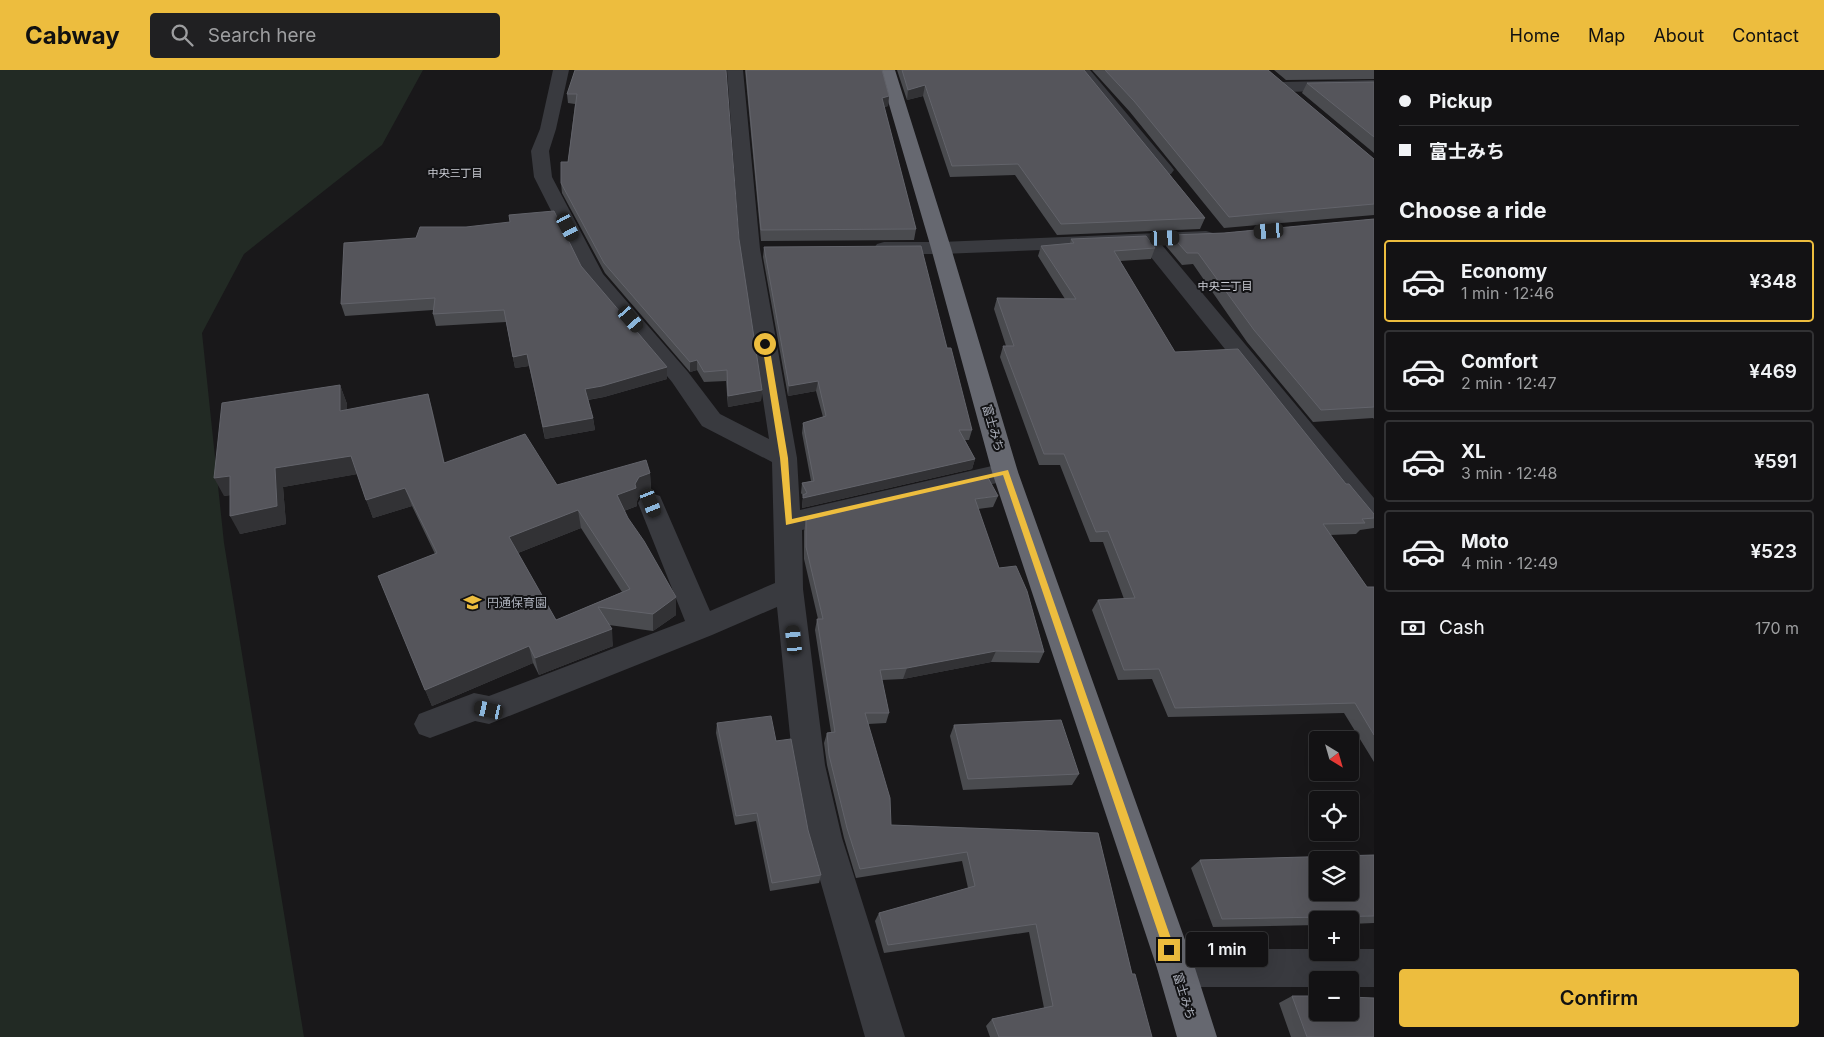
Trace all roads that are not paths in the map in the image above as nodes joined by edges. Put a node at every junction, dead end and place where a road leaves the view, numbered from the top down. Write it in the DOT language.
graph roads {
  1 [pos="561,70"];
  2 [pos="735,70"];
  3 [pos="886,70"];
  4 [pos="1082,70"];
  5 [pos="1374,85"];
  6 [pos="1282,87"];
  7 [pos="1176,184"];
  8 [pos="1217,231"];
  9 [pos="1147,239"];
  10 [pos="865,248"];
  11 [pos="941,248"];
  12 [pos="784,458"];
  13 [pos="1005,472"];
  14 [pos="651,503"];
  15 [pos="1374,516"];
  16 [pos="788,523"];
  17 [pos="790,589"];
  18 [pos="702,627"];
  19 [pos="430,724"];
  20 [pos="1176,968"];
  21 [pos="1374,968"];
  22 [pos="885,1037"];
  23 [pos="1197,1037"];
  1 -- 12 [label="street"];
  2 -- 12 [label="street"];
  3 -- 11 [label="highway, 富士みち"];
  4 -- 7 [label="street"];
  5 -- 6 [label="street"];
  8 -- 9 [label="street"];
  9 -- 11 [label="street"];
  9 -- 15 [label="street"];
  10 -- 11 [label="street"];
  11 -- 13 [label="highway, 富士みち"];
  12 -- 16 [label="street"];
  13 -- 16 [label="street"];
  13 -- 20 [label="highway, 富士みち"];
  14 -- 18 [label="street"];
  16 -- 17 [label="street"];
  17 -- 18 [label="street"];
  17 -- 22 [label="street"];
  18 -- 19 [label="street"];
  20 -- 21 [label="street"];
  20 -- 23 [label="highway, 富士みち"];
}
